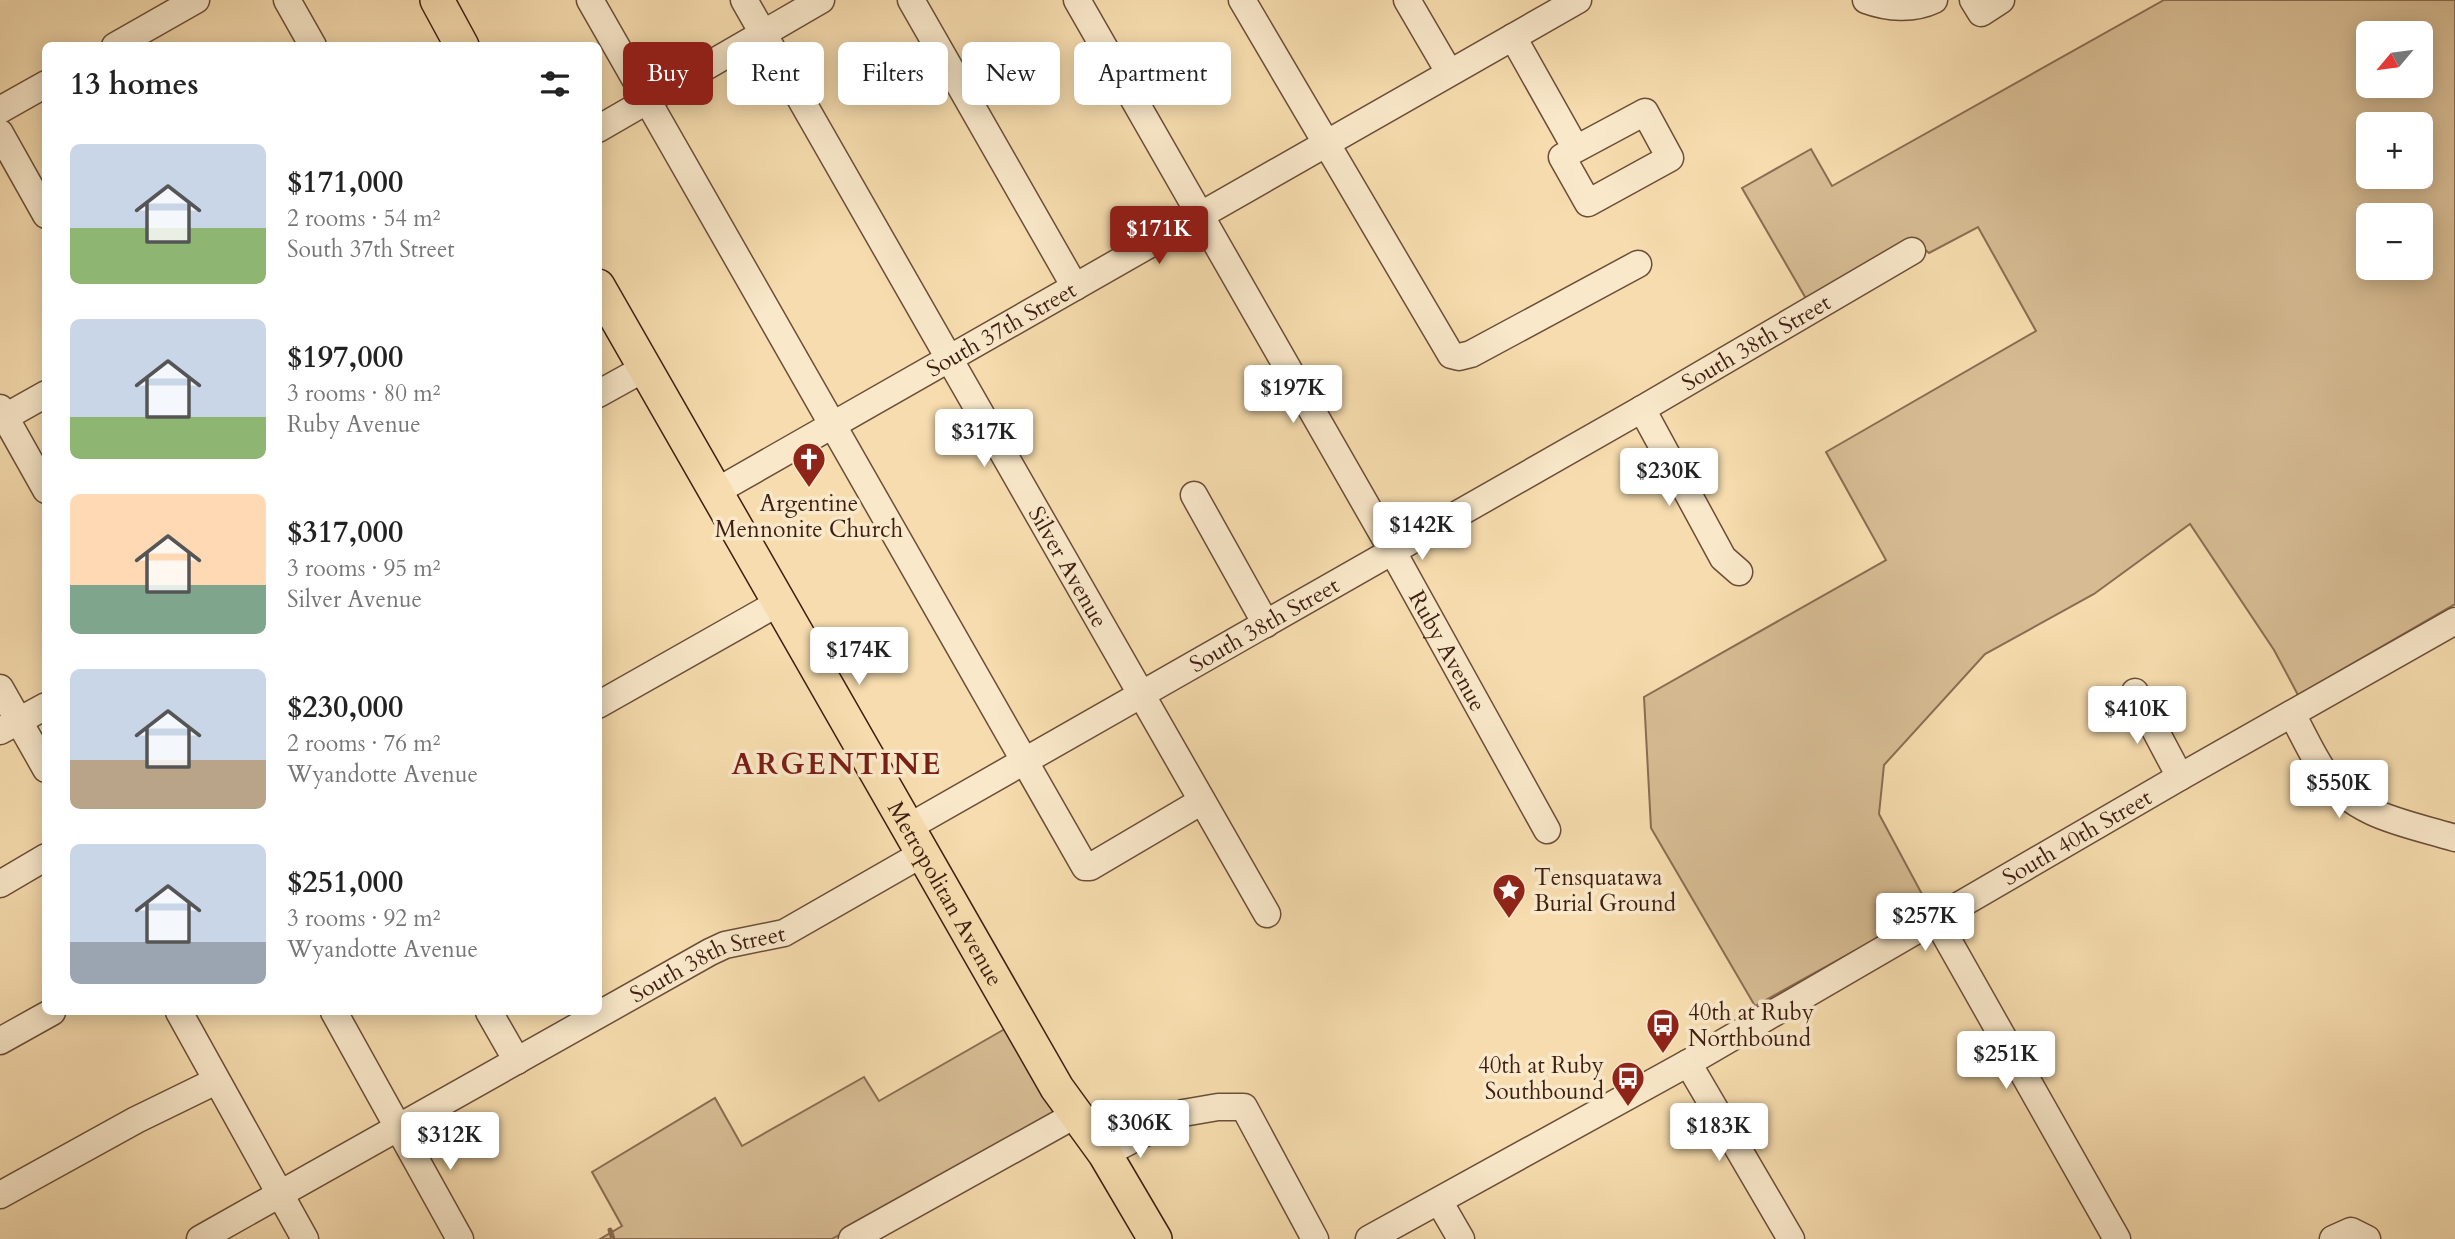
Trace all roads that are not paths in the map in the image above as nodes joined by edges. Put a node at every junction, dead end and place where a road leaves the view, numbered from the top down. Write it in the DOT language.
graph roads {
  1 [pos="196,0"];
  2 [pos="287,0"];
  3 [pos="437,0"];
  4 [pos="590,0"];
  5 [pos="744,0"];
  6 [pos="821,0"];
  7 [pos="911,0"];
  8 [pos="1077,0"];
  9 [pos="1242,0"];
  10 [pos="1408,0"];
  11 [pos="1578,0"];
  12 [pos="1866,0"];
  13 [pos="1934,0"];
  14 [pos="1973,0"];
  15 [pos="2001,0"];
  16 [pos="763,33"];
  17 [pos="1513,37"];
  18 [pos="122,42"];
  19 [pos="311,42"];
  20 [pos="460,42"];
  21 [pos="623,58"];
  22 [pos="713,62"];
  23 [pos="1449,72"];
  24 [pos="42,86"];
  25 [pos="640,105"];
  26 [pos="649,105"];
  27 [pos="0,110"];
  28 [pos="602,127"];
  29 [pos="0,133"];
  30 [pos="1326,143"];
  31 [pos="1576,149"];
  32 [pos="42,208"];
  33 [pos="1200,215"];
  34 [pos="1912,251"];
  35 [pos="1638,264"];
  36 [pos="1075,287"];
  37 [pos="602,293"];
  38 [pos="949,359"];
  39 [pos="645,368"];
  40 [pos="602,392"];
  41 [pos="42,396"];
  42 [pos="1642,409"];
  43 [pos="2,415"];
  44 [pos="833,425"];
  45 [pos="42,483"];
  46 [pos="717,491"];
  47 [pos="1194,495"];
  48 [pos="1393,552"];
  49 [pos="1740,572"];
  50 [pos="780,602"];
  51 [pos="2455,621"];
  52 [pos="1266,624"];
  53 [pos="0,688"];
  54 [pos="2135,692"];
  55 [pos="1141,696"];
  56 [pos="602,703"];
  57 [pos="42,707"];
  58 [pos="2291,714"];
  59 [pos="9,725"];
  60 [pos="1023,763"];
  61 [pos="42,764"];
  62 [pos="2180,777"];
  63 [pos="1202,801"];
  64 [pos="1547,830"];
  65 [pos="2455,838"];
  66 [pos="914,841"];
  67 [pos="42,859"];
  68 [pos="0,884"];
  69 [pos="1267,914"];
  70 [pos="1936,919"];
  71 [pos="602,1013"];
  72 [pos="47,1015"];
  73 [pos="181,1015"];
  74 [pos="336,1015"];
  75 [pos="491,1015"];
  76 [pos="598,1015"];
  77 [pos="0,1041"];
  78 [pos="517,1061"];
  79 [pos="1688,1063"];
  80 [pos="216,1081"];
  81 [pos="1075,1115"];
  82 [pos="399,1128"];
  83 [pos="1105,1154"];
  84 [pos="280,1194"];
  85 [pos="0,1195"];
  86 [pos="1439,1201"];
  87 [pos="200,1239"];
  88 [pos="305,1239"];
  89 [pos="460,1239"];
  90 [pos="852,1239"];
  91 [pos="1155,1239"];
  92 [pos="1315,1239"];
  93 [pos="1368,1239"];
  94 [pos="1461,1239"];
  95 [pos="1791,1239"];
  96 [pos="2117,1239"];
  97 [pos="2333,1239"];
  98 [pos="2367,1239"];
  1 -- 18 [label="street"];
  2 -- 19 [label="street"];
  3 -- 20 [label="main road"];
  4 -- 21 [label="street"];
  5 -- 16 [label="street, Silver Avenue"];
  6 -- 16 [label="street"];
  7 -- 36 [label="street"];
  8 -- 33 [label="street, Ruby Avenue"];
  9 -- 30 [label="street"];
  10 -- 23 [label="street"];
  11 -- 17 [label="street, South 37th Street"];
  12 -- 13 [label="street"];
  14 -- 15 [label="street"];
  16 -- 22 [label="street"];
  16 -- 38 [label="street, Silver Avenue"];
  17 -- 23 [label="street, South 37th Street"];
  17 -- 31 [label="street"];
  23 -- 30 [label="street, South 37th Street"];
  24 -- 27 [label="street"];
  25 -- 28 [label="street"];
  26 -- 44 [label="street"];
  29 -- 32 [label="street"];
  30 -- 33 [label="street, South 37th Street"];
  30 -- 35 [label="street"];
  33 -- 36 [label="street, South 37th Street"];
  33 -- 48 [label="street, Ruby Avenue"];
  34 -- 42 [label="street, South 38th Street"];
  36 -- 38 [label="street, South 37th Street"];
  37 -- 39 [label="main road, Metropolitan Avenue"];
  38 -- 44 [label="street, South 37th Street"];
  38 -- 55 [label="street, Silver Avenue"];
  39 -- 40 [label="street"];
  39 -- 46 [label="main road, Metropolitan Avenue"];
  41 -- 43 [label="street"];
  42 -- 48 [label="street, South 38th Street"];
  42 -- 49 [label="street"];
  43 -- 45 [label="street"];
  44 -- 46 [label="street, South 37th Street"];
  44 -- 60 [label="street"];
  46 -- 50 [label="main road, Metropolitan Avenue"];
  47 -- 52 [label="street"];
  48 -- 52 [label="street, South 38th Street"];
  48 -- 64 [label="street, Ruby Avenue"];
  50 -- 56 [label="street"];
  50 -- 66 [label="main road, Metropolitan Avenue"];
  51 -- 58 [label="street, South 40th Street"];
  52 -- 55 [label="street, South 38th Street"];
  53 -- 59 [label="street"];
  54 -- 62 [label="street"];
  55 -- 60 [label="street, South 38th Street"];
  55 -- 63 [label="street, Silver Avenue"];
  57 -- 59 [label="street"];
  58 -- 62 [label="street, South 40th Street"];
  58 -- 65 [label="street"];
  59 -- 61 [label="street"];
  60 -- 63 [label="street"];
  60 -- 66 [label="street, South 38th Street"];
  62 -- 70 [label="street, South 40th Street"];
  63 -- 69 [label="street, Silver Avenue"];
  66 -- 71 [label="street, South 38th Street"];
  66 -- 81 [label="main road, Metropolitan Avenue"];
  67 -- 68 [label="street"];
  70 -- 79 [label="street, South 40th Street"];
  70 -- 96 [label="street"];
  72 -- 77 [label="street"];
  73 -- 80 [label="street"];
  74 -- 82 [label="street"];
  75 -- 78 [label="street"];
  76 -- 78 [label="street, South 38th Street"];
  78 -- 82 [label="street, South 38th Street"];
  79 -- 86 [label="street, South 40th Street"];
  79 -- 95 [label="street"];
  80 -- 84 [label="street"];
  80 -- 85 [label="street"];
  81 -- 83 [label="main road, Metropolitan Avenue"];
  81 -- 90 [label="street"];
  82 -- 84 [label="street, South 38th Street"];
  82 -- 89 [label="street"];
  83 -- 91 [label="main road, Metropolitan Avenue"];
  83 -- 92 [label="street"];
  84 -- 87 [label="street, South 38th Street"];
  84 -- 88 [label="street"];
  86 -- 93 [label="street, South 40th Street"];
  86 -- 94 [label="street"];
  97 -- 98 [label="street"];
}
